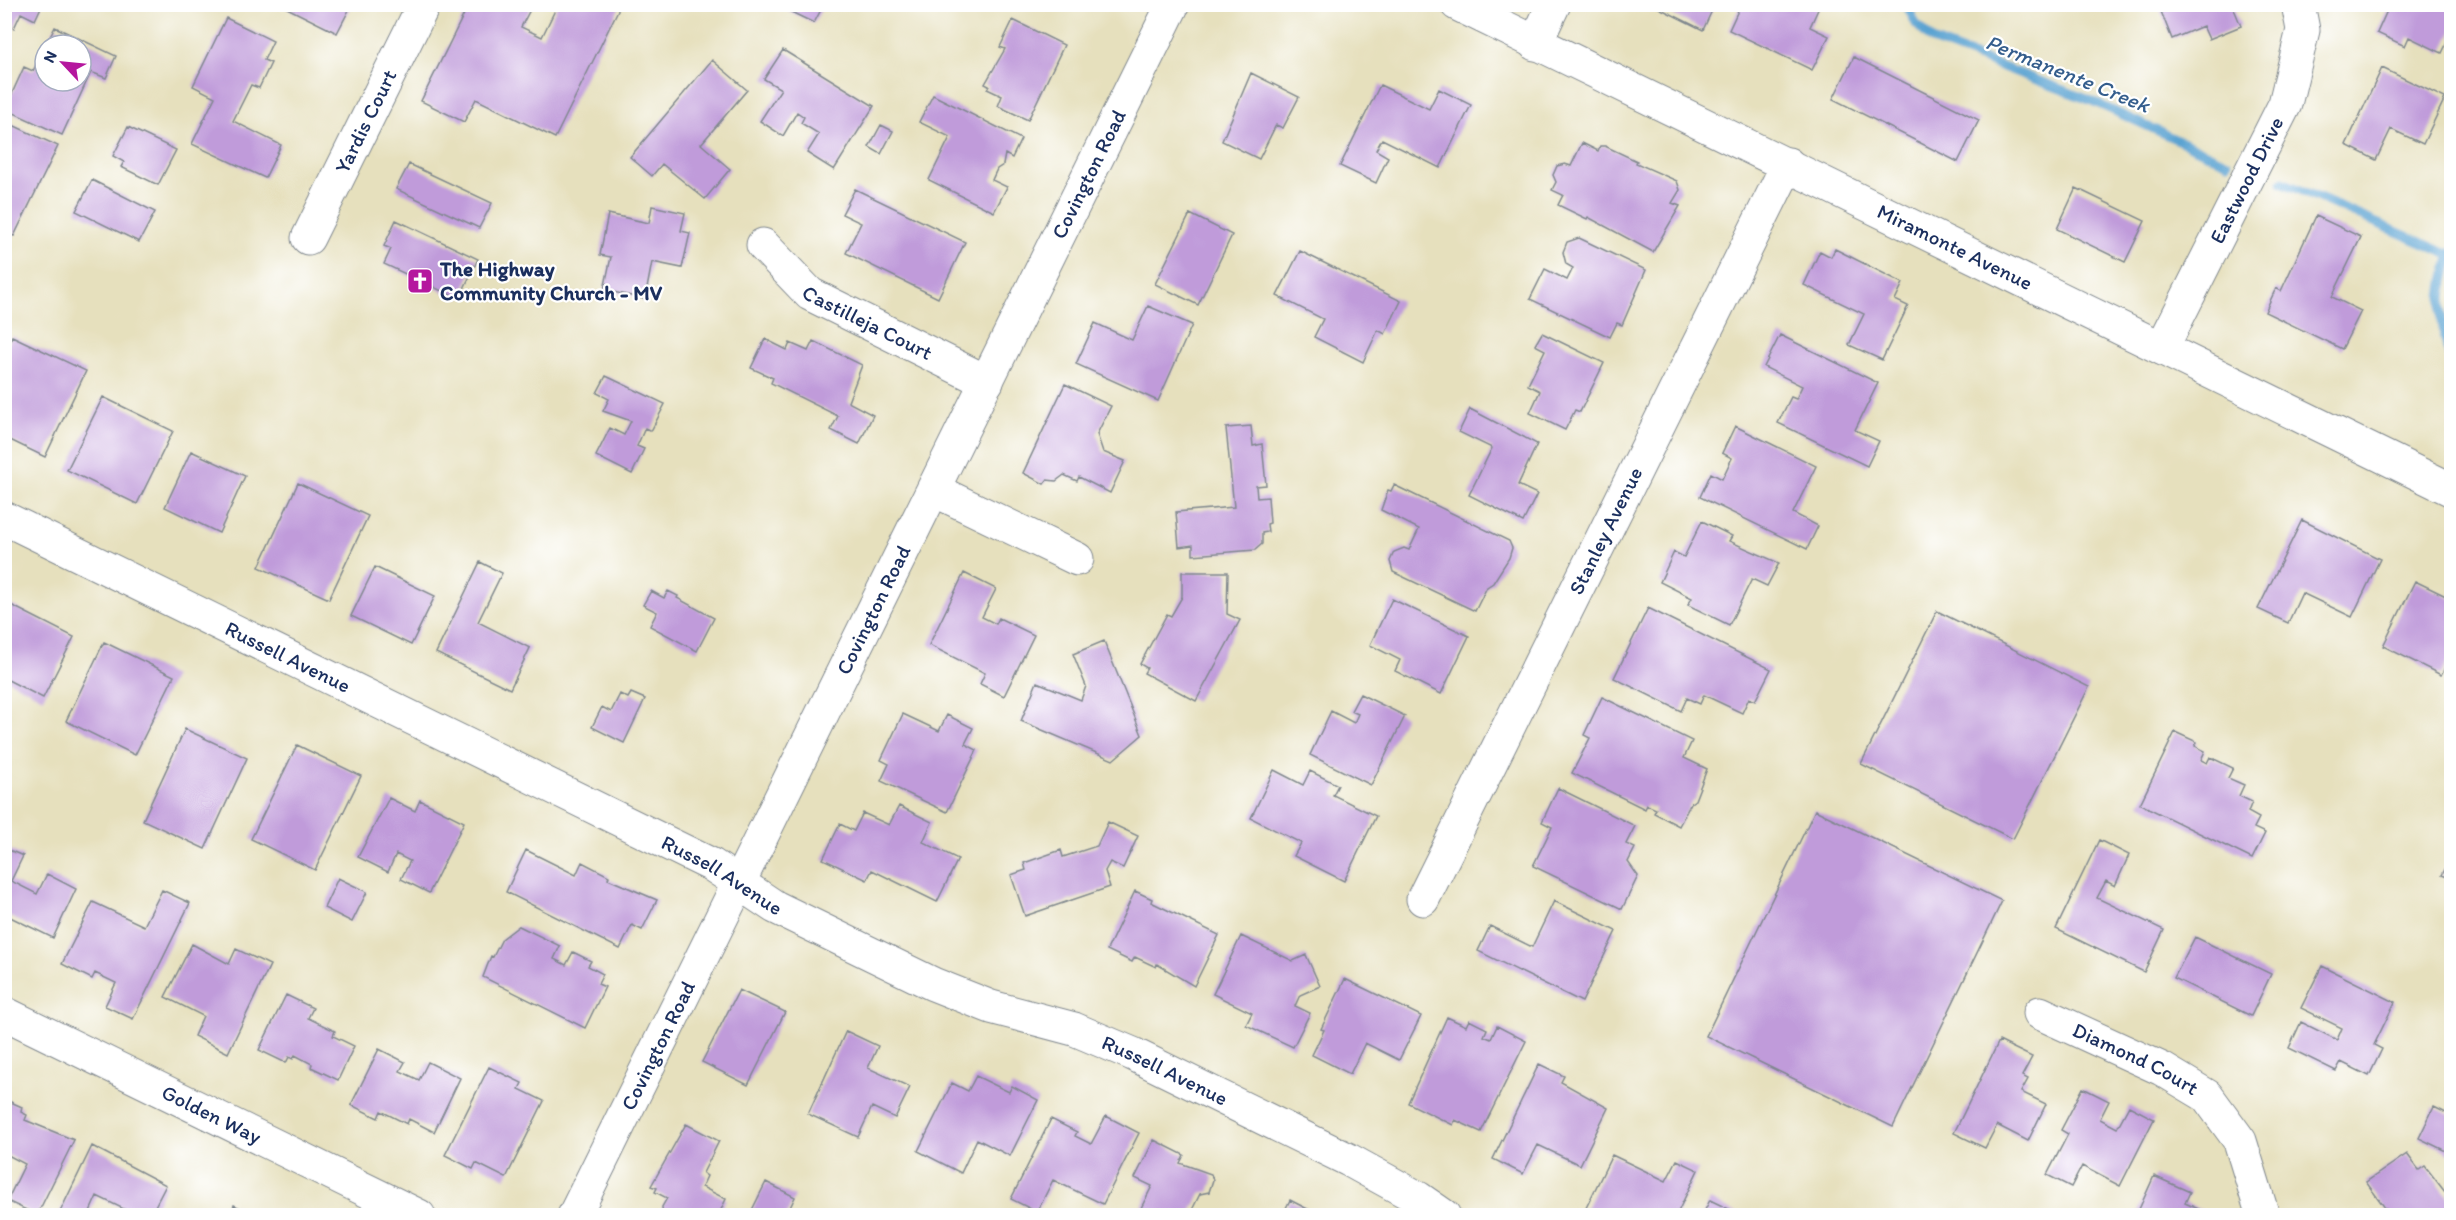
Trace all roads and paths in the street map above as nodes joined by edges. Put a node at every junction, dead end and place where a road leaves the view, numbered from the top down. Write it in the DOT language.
graph roads {
  1 [pos="424,4"];
  2 [pos="1173,4"];
  3 [pos="1457,4"];
  4 [pos="1554,4"];
  5 [pos="2298,4"];
  6 [pos="1535,44"];
  7 [pos="1788,164"];
  8 [pos="308,238"];
  9 [pos="763,245"];
  10 [pos="2162,348"];
  11 [pos="987,382"];
  12 [pos="2451,489"];
  13 [pos="934,490"];
  14 [pos="4,518"];
  15 [pos="1077,559"];
  16 [pos="738,882"];
  17 [pos="1423,899"];
  18 [pos="4,1013"];
  19 [pos="2040,1013"];
  20 [pos="419,1215"];
  21 [pos="574,1215"];
  22 [pos="1444,1215"];
  23 [pos="2263,1215"];
  1 -- 8 [label="street, Yardis Court"];
  2 -- 11 [label="street, Covington Road"];
  3 -- 6 [label="street, Miramonte Avenue"];
  4 -- 6 [label="street"];
  5 -- 10 [label="street, Eastwood Drive"];
  6 -- 7 [label="street, Miramonte Avenue"];
  7 -- 10 [label="street, Miramonte Avenue"];
  7 -- 17 [label="street, Stanley Avenue"];
  9 -- 11 [label="street, Castilleja Court"];
  10 -- 12 [label="street, Miramonte Avenue"];
  11 -- 13 [label="street, Covington Road"];
  13 -- 15 [label="street"];
  13 -- 16 [label="street, Covington Road"];
  14 -- 16 [label="street, Russell Avenue"];
  16 -- 21 [label="street, Covington Road"];
  16 -- 22 [label="street, Russell Avenue"];
  18 -- 20 [label="street, Golden Way"];
  19 -- 23 [label="street, Diamond Court"];
}
